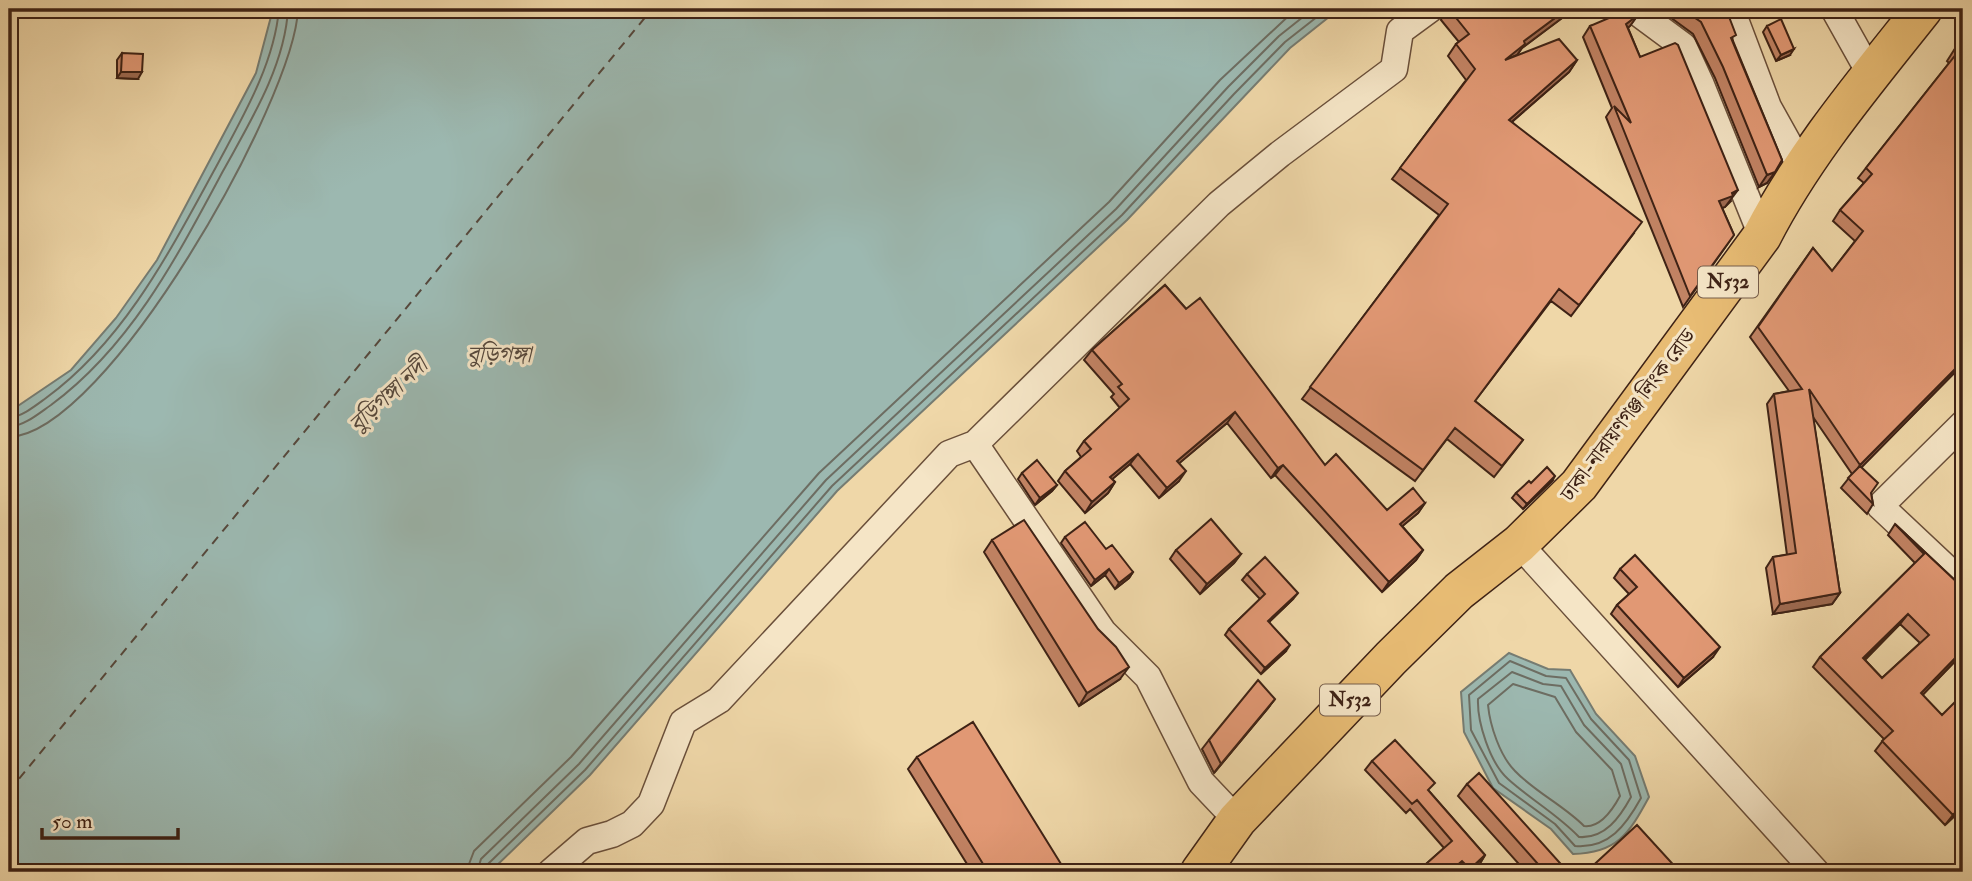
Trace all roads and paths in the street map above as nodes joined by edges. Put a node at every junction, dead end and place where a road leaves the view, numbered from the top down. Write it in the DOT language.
graph roads {
  1 [pos="1430,9"];
  2 [pos="1633,9"];
  3 [pos="1731,9"];
  4 [pos="1834,9"];
  5 [pos="1923,9"];
  6 [pos="1871,75"];
  7 [pos="1802,168"];
  8 [pos="1762,236"];
  9 [pos="1963,424"];
  10 [pos="975,444"];
  11 [pos="1519,544"];
  12 [pos="1963,584"];
  13 [pos="1237,820"];
  14 [pos="551,872"];
  15 [pos="1199,872"];
  16 [pos="1816,872"];
  1 -- 10 [label="street"];
  2 -- 8 [label="street"];
  3 -- 7 [label="street"];
  4 -- 6 [label="street"];
  5 -- 6 [label="highway, ঢাকা-নারায়ণগঞ্জ লিংক রোড / N532"];
  6 -- 7 [label="highway, ঢাকা-নারায়ণগঞ্জ লিংক রোড / N532"];
  7 -- 8 [label="highway, ঢাকা-নারায়ণগঞ্জ লিংক রোড / N532"];
  8 -- 11 [label="highway, ঢাকা-নারায়ণগঞ্জ লিংক রোড / N532"];
  9 -- 12 [label="street"];
  10 -- 13 [label="street"];
  10 -- 14 [label="street"];
  11 -- 13 [label="highway, ঢাকা-নারায়ণগঞ্জ লিংক রোড / N532"];
  11 -- 16 [label="street"];
  13 -- 15 [label="highway, ঢাকা-নারায়ণগঞ্জ লিংক রোড / N532"];
}
